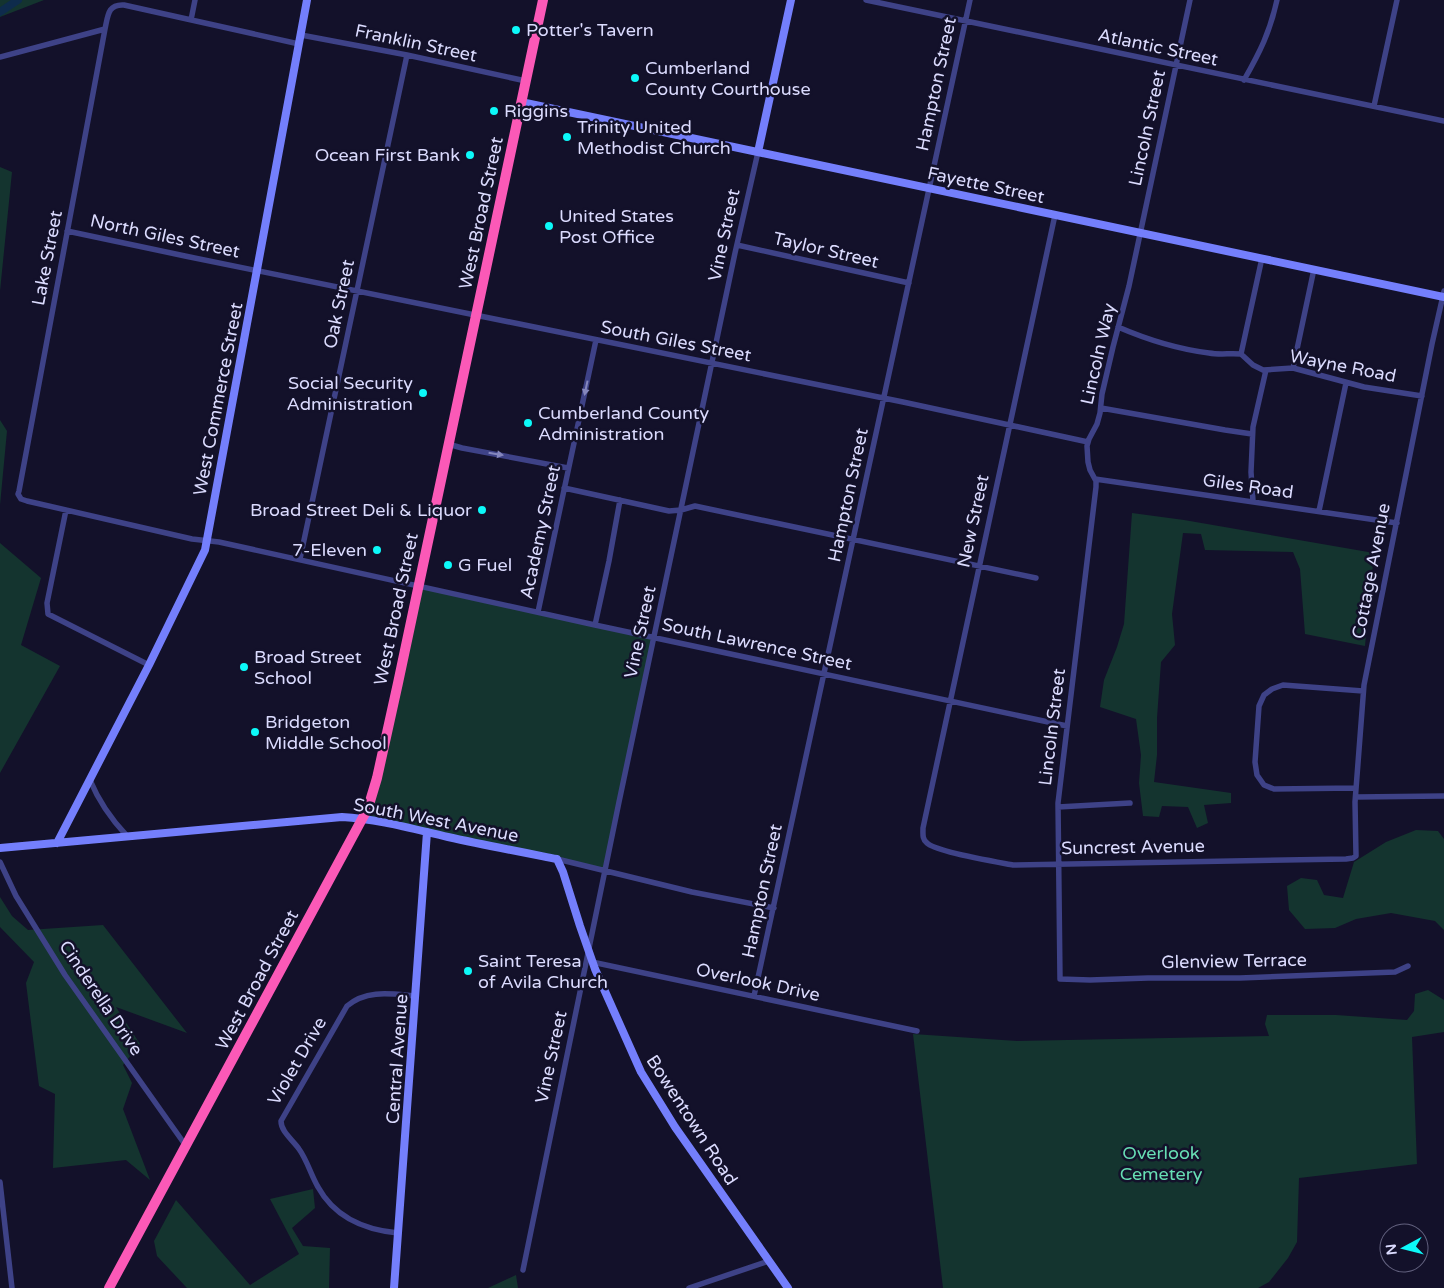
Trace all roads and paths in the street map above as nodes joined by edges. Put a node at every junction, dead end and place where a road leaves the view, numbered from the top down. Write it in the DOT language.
graph roads {
  1 [pos="195,0"];
  2 [pos="307,0"];
  3 [pos="543,0"];
  4 [pos="791,0"];
  5 [pos="866,0"];
  6 [pos="970,0"];
  7 [pos="1190,0"];
  8 [pos="1277,0"];
  9 [pos="1396,0"];
  10 [pos="141,1"];
  11 [pos="141,9"];
  12 [pos="191,20"];
  13 [pos="965,21"];
  14 [pos="105,29"];
  15 [pos="301,35"];
  16 [pos="299,44"];
  17 [pos="408,55"];
  18 [pos="0,56"];
  19 [pos="1176,66"];
  20 [pos="1244,80"];
  21 [pos="526,81"];
  22 [pos="521,102"];
  23 [pos="1374,106"];
  24 [pos="1444,121"];
  25 [pos="758,152"];
  26 [pos="929,189"];
  27 [pos="1055,215"];
  28 [pos="67,231"];
  29 [pos="1140,232"];
  30 [pos="737,245"];
  31 [pos="1262,258"];
  32 [pos="1314,269"];
  33 [pos="258,271"];
  34 [pos="909,283"];
  35 [pos="357,291"];
  36 [pos="1444,295"];
  37 [pos="476,316"];
  38 [pos="1118,328"];
  39 [pos="596,340"];
  40 [pos="1241,354"];
  41 [pos="712,363"];
  42 [pos="1293,368"];
  43 [pos="1266,370"];
  44 [pos="1346,382"];
  45 [pos="1422,396"];
  46 [pos="885,398"];
  47 [pos="1100,408"];
  48 [pos="1010,425"];
  49 [pos="1252,434"];
  50 [pos="1088,442"];
  51 [pos="448,444"];
  52 [pos="568,468"];
  53 [pos="1095,479"];
  54 [pos="564,488"];
  55 [pos="19,492"];
  56 [pos="620,500"];
  57 [pos="1252,501"];
  58 [pos="66,510"];
  59 [pos="681,510"];
  60 [pos="1319,511"];
  61 [pos="1397,522"];
  62 [pos="207,540"];
  63 [pos="853,540"];
  64 [pos="300,559"];
  65 [pos="979,566"];
  66 [pos="1036,578"];
  67 [pos="418,586"];
  68 [pos="538,612"];
  69 [pos="595,625"];
  70 [pos="654,638"];
  71 [pos="149,665"];
  72 [pos="825,674"];
  73 [pos="1363,691"];
  74 [pos="950,701"];
  75 [pos="1067,726"];
  76 [pos="90,780"];
  77 [pos="1356,788"];
  78 [pos="1444,796"];
  79 [pos="1356,797"];
  80 [pos="1130,803"];
  81 [pos="1058,807"];
  82 [pos="364,818"];
  83 [pos="427,832"];
  84 [pos="923,834"];
  85 [pos="127,836"];
  86 [pos="57,842"];
  87 [pos="0,848"];
  88 [pos="1353,858"];
  89 [pos="557,859"];
  90 [pos="0,862"];
  91 [pos="1059,864"];
  92 [pos="604,871"];
  93 [pos="774,908"];
  94 [pos="588,950"];
  95 [pos="592,962"];
  96 [pos="1408,966"];
  97 [pos="1060,979"];
  98 [pos="416,996"];
  99 [pos="754,996"];
  100 [pos="917,1031"];
  101 [pos="186,1146"];
  102 [pos="0,1182"];
  103 [pos="398,1233"];
  104 [pos="769,1261"];
  105 [pos="523,1270"];
  106 [pos="11,1288"];
  107 [pos="109,1288"];
  108 [pos="394,1288"];
  109 [pos="689,1288"];
  110 [pos="788,1288"];
  1 -- 12 [label="street"];
  2 -- 15 [label="main road, West Commerce Street"];
  3 -- 21 [label="highway, West Broad Street"];
  4 -- 25 [label="main road, Vine Street"];
  5 -- 13 [label="street, Atlantic Street"];
  6 -- 13 [label="street, Hampton Street"];
  7 -- 19 [label="street, Lincoln Street"];
  8 -- 20 [label="street"];
  9 -- 23 [label="street"];
  10 -- 11 [label="street"];
  11 -- 12 [label="street"];
  11 -- 14 [label="street, Lake Street"];
  12 -- 16 [label="street"];
  13 -- 19 [label="street, Atlantic Street"];
  13 -- 26 [label="street, Hampton Street"];
  14 -- 18 [label="street"];
  14 -- 28 [label="street, Lake Street"];
  15 -- 16 [label="main road, West Commerce Street"];
  15 -- 17 [label="street, Franklin Street"];
  16 -- 33 [label="main road, West Commerce Street"];
  17 -- 21 [label="street, Franklin Street"];
  17 -- 35 [label="street, Oak Street"];
  19 -- 20 [label="street, Atlantic Street"];
  19 -- 29 [label="street, Lincoln Street"];
  20 -- 23 [label="street, Atlantic Street"];
  21 -- 22 [label="highway, West Broad Street"];
  22 -- 25 [label="main road, Fayette Street"];
  22 -- 37 [label="highway, West Broad Street"];
  23 -- 24 [label="street, Atlantic Street"];
  25 -- 26 [label="main road, Fayette Street"];
  25 -- 30 [label="street, Vine Street"];
  26 -- 27 [label="main road, Fayette Street"];
  26 -- 34 [label="street, Hampton Street"];
  27 -- 29 [label="main road, Fayette Street"];
  27 -- 48 [label="street, New Street"];
  28 -- 33 [label="street, North Giles Street"];
  28 -- 55 [label="street, Lake Street"];
  29 -- 31 [label="main road, Fayette Street"];
  29 -- 38 [label="street, Lincoln Way"];
  30 -- 34 [label="street, Taylor Street"];
  30 -- 41 [label="street, Vine Street"];
  31 -- 32 [label="main road, Fayette Street"];
  31 -- 40 [label="street"];
  32 -- 36 [label="main road, Fayette Street"];
  32 -- 42 [label="street"];
  33 -- 35 [label="street, South Giles Street"];
  33 -- 62 [label="main road, West Commerce Street"];
  34 -- 46 [label="street, Hampton Street"];
  35 -- 37 [label="street, South Giles Street"];
  35 -- 64 [label="street, Oak Street"];
  36 -- 45 [label="street, Cottage Avenue"];
  37 -- 39 [label="street, South Giles Street"];
  37 -- 51 [label="highway, West Broad Street"];
  38 -- 40 [label="street"];
  38 -- 47 [label="street, Lincoln Way"];
  39 -- 41 [label="street, South Giles Street"];
  39 -- 52 [label="street, Academy Street, one-way"];
  40 -- 43 [label="street, Wayne Road"];
  41 -- 46 [label="street, South Giles Street"];
  41 -- 59 [label="street, Vine Street"];
  42 -- 43 [label="street, Wayne Road"];
  42 -- 44 [label="street, Wayne Road"];
  43 -- 49 [label="street"];
  44 -- 45 [label="street, Wayne Road"];
  44 -- 60 [label="street"];
  45 -- 61 [label="street, Cottage Avenue"];
  46 -- 48 [label="street, South Giles Street"];
  46 -- 63 [label="street, Hampton Street"];
  47 -- 49 [label="street"];
  47 -- 50 [label="street, Lincoln Way"];
  48 -- 50 [label="street, South Giles Street"];
  48 -- 65 [label="street, New Street"];
  49 -- 57 [label="street"];
  50 -- 53 [label="street, Lincoln Way"];
  51 -- 52 [label="street, one-way"];
  51 -- 67 [label="highway, West Broad Street"];
  52 -- 54 [label="street, Academy Street"];
  53 -- 57 [label="street, Giles Road"];
  53 -- 75 [label="street, Lincoln Street"];
  54 -- 56 [label="street"];
  54 -- 68 [label="street, Academy Street"];
  55 -- 58 [label="street, South Lawrence Street"];
  56 -- 59 [label="street"];
  56 -- 69 [label="street"];
  57 -- 60 [label="street, Giles Road"];
  58 -- 62 [label="street, South Lawrence Street"];
  58 -- 71 [label="street"];
  59 -- 63 [label="street"];
  59 -- 70 [label="street, Vine Street"];
  60 -- 61 [label="street, Giles Road"];
  61 -- 73 [label="street, Cottage Avenue"];
  62 -- 64 [label="street, South Lawrence Street"];
  62 -- 71 [label="main road, West Commerce Street"];
  63 -- 65 [label="street"];
  63 -- 72 [label="street, Hampton Street"];
  64 -- 67 [label="street, South Lawrence Street"];
  65 -- 66 [label="street"];
  65 -- 74 [label="street, New Street"];
  67 -- 68 [label="street, South Lawrence Street"];
  67 -- 82 [label="highway, West Broad Street"];
  68 -- 69 [label="street, South Lawrence Street"];
  69 -- 70 [label="street, South Lawrence Street"];
  70 -- 72 [label="street, South Lawrence Street"];
  70 -- 92 [label="street, Vine Street"];
  71 -- 76 [label="main road, West Commerce Street"];
  72 -- 74 [label="street, South Lawrence Street"];
  72 -- 93 [label="street, Hampton Street"];
  73 -- 77 [label="street, Cottage Avenue"];
  73 -- 77 [label="street"];
  74 -- 75 [label="street, South Lawrence Street"];
  74 -- 84 [label="street, New Street"];
  75 -- 81 [label="street, Lincoln Street"];
  76 -- 85 [label="street"];
  76 -- 86 [label="main road, West Commerce Street"];
  77 -- 79 [label="street, Cottage Avenue"];
  78 -- 79 [label="street"];
  79 -- 88 [label="street, Cottage Avenue"];
  80 -- 81 [label="street"];
  81 -- 91 [label="street, Lincoln Street"];
  82 -- 83 [label="main road, South West Avenue"];
  82 -- 85 [label="main road, South West Avenue"];
  82 -- 101 [label="highway, West Broad Street"];
  83 -- 89 [label="main road, South West Avenue"];
  83 -- 98 [label="main road, Central Avenue"];
  84 -- 91 [label="street, Suncrest Avenue"];
  85 -- 86 [label="main road, South West Avenue"];
  86 -- 87 [label="main road, South West Avenue"];
  88 -- 91 [label="street, Suncrest Avenue"];
  89 -- 92 [label="street, South West Avenue"];
  89 -- 94 [label="main road, Bowentown Road"];
  90 -- 101 [label="street, Cinderella Drive"];
  91 -- 97 [label="street, Lincoln Street"];
  92 -- 93 [label="street, South West Avenue"];
  92 -- 94 [label="street, Vine Street"];
  93 -- 99 [label="street, Hampton Street"];
  94 -- 95 [label="main road, Bowentown Road"];
  94 -- 105 [label="street, Vine Street"];
  95 -- 99 [label="street, Overlook Drive"];
  95 -- 104 [label="main road, Bowentown Road"];
  96 -- 97 [label="street, Glenview Terrace"];
  98 -- 103 [label="main road, Central Avenue"];
  98 -- 103 [label="street, Violet Drive"];
  99 -- 100 [label="street, Overlook Drive"];
  101 -- 107 [label="highway, West Broad Street"];
  102 -- 106 [label="street"];
  103 -- 108 [label="main road, Central Avenue"];
  104 -- 109 [label="street"];
  104 -- 110 [label="main road, Bowentown Road"];
}
